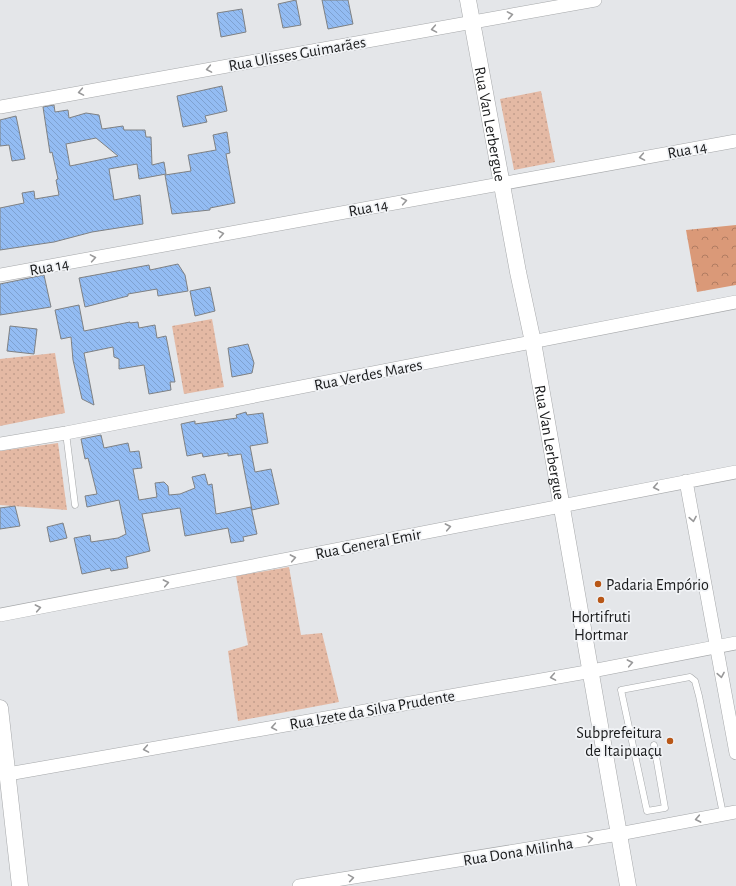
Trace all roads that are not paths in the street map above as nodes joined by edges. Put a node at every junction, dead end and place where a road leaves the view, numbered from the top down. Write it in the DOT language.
graph roads {
  1 [pos="468,0"];
  2 [pos="595,0"];
  3 [pos="472,22"];
  4 [pos="0,107"];
  5 [pos="736,141"];
  6 [pos="502,183"];
  7 [pos="0,275"];
  8 [pos="736,302"];
  9 [pos="533,342"];
  10 [pos="66,433"];
  11 [pos="0,444"];
  12 [pos="736,472"];
  13 [pos="686,481"];
  14 [pos="75,505"];
  15 [pos="563,505"];
  16 [pos="0,615"];
  17 [pos="736,643"];
  18 [pos="717,647"];
  19 [pos="592,670"];
  20 [pos="0,708"];
  21 [pos="654,745"];
  22 [pos="736,754"];
  23 [pos="8,774"];
  24 [pos="730,813"];
  25 [pos="619,834"];
  26 [pos="20,886"];
  27 [pos="299,886"];
  28 [pos="628,886"];
  1 -- 3 [label="street, Rua Van Lerbergue"];
  3 -- 2 [label="street, Rua Ulisses Guimarães, one-way"];
  3 -- 4 [label="street, Rua Ulisses Guimarães, one-way"];
  3 -- 6 [label="street, Rua Van Lerbergue"];
  5 -- 6 [label="street, Rua 14, one-way"];
  7 -- 6 [label="street, Rua 14, one-way"];
  6 -- 9 [label="street, Rua Van Lerbergue"];
  8 -- 9 [label="street, Rua Verdes Mares"];
  9 -- 10 [label="street, Rua Verdes Mares"];
  9 -- 15 [label="street, Rua Van Lerbergue"];
  10 -- 11 [label="street, Rua Verdes Mares"];
  10 -- 14 [label="lane"];
  12 -- 13 [label="street, Rua General Emir"];
  13 -- 15 [label="street, Rua General Emir, one-way"];
  13 -- 18 [label="street, one-way"];
  16 -- 15 [label="street, Rua General Emir, one-way"];
  15 -- 19 [label="street, Rua Van Lerbergue"];
  17 -- 18 [label="street, Rua Izete da Silva Prudente"];
  19 -- 18 [label="street, Rua Izete da Silva Prudente, one-way"];
  18 -- 22 [label="street, one-way"];
  19 -- 23 [label="street, Rua Izete da Silva Prudente, one-way"];
  19 -- 25 [label="street, Rua Van Lerbergue"];
  20 -- 23 [label="street"];
  21 -- 24 [label="lane"];
  23 -- 26 [label="street"];
  24 -- 25 [label="street, Rua Dona Milinha, one-way"];
  27 -- 25 [label="street, Rua Dona Milinha, one-way"];
  25 -- 28 [label="street, Rua Van Lerbergue"];
}
